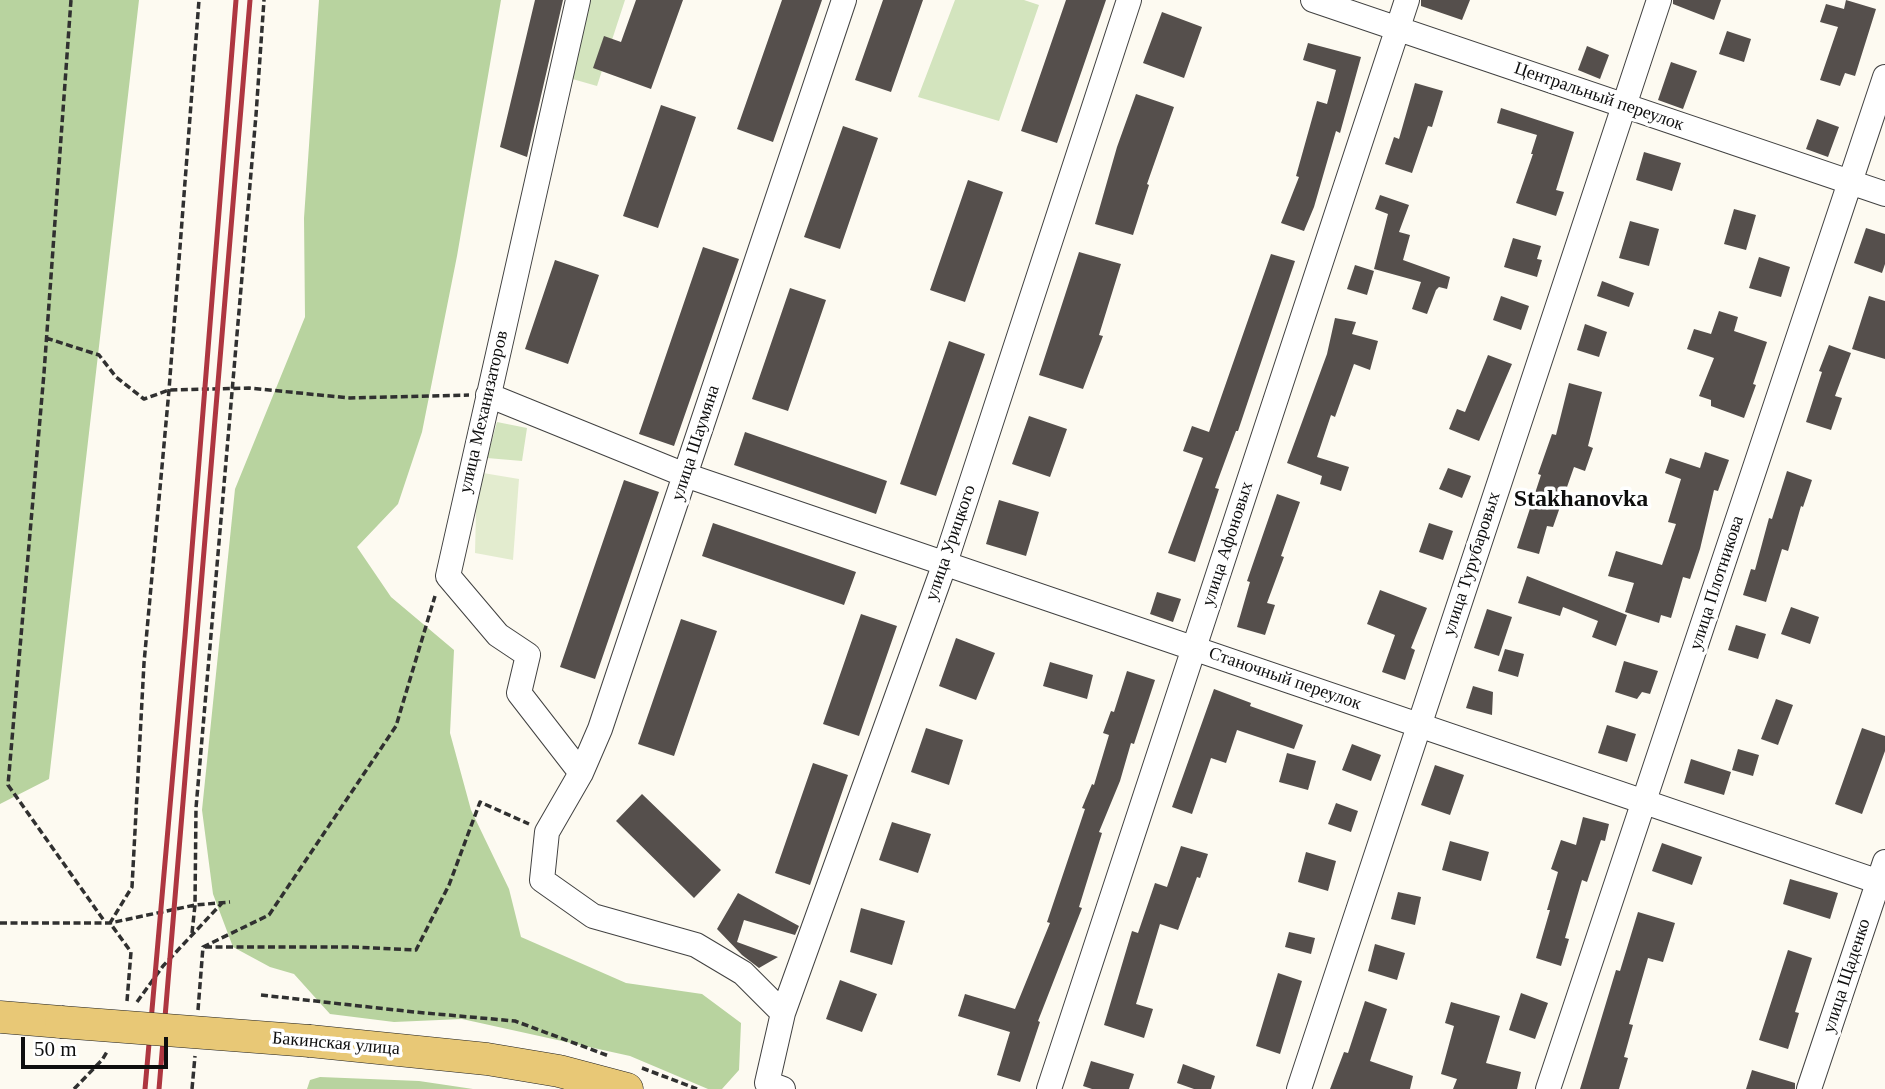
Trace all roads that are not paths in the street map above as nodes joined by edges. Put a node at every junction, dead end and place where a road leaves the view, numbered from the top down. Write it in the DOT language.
graph roads {
  1 [pos="578,0"];
  2 [pos="844,0"];
  3 [pos="1129,0"];
  4 [pos="1313,0"];
  5 [pos="1407,0"];
  6 [pos="1659,0"];
  7 [pos="1398,29"];
  8 [pos="1885,77"];
  9 [pos="1624,106"];
  10 [pos="1850,182"];
  11 [pos="1885,194"];
  12 [pos="488,395"];
  13 [pos="685,475"];
  14 [pos="945,563"];
  15 [pos="1194,648"];
  16 [pos="1419,725"];
  17 [pos="581,773"];
  18 [pos="1644,801"];
  19 [pos="1883,876"];
  20 [pos="783,1013"];
  21 [pos="0,1017"];
  22 [pos="61,1031"];
  23 [pos="0,1036"];
  24 [pos="310,1051"];
  25 [pos="626,1071"];
  26 [pos="775,1086"];
  27 [pos="541,1089"];
  28 [pos="1049,1089"];
  29 [pos="1299,1089"];
  30 [pos="1548,1089"];
  31 [pos="1810,1089"];
  1 -- 12 [label="street, улица Механизаторов"];
  2 -- 13 [label="street, улица Шаумяна"];
  3 -- 14 [label="street, улица Урицкого"];
  4 -- 7 [label="street, Центральный переулок"];
  5 -- 7 [label="street, улица Афоновых"];
  6 -- 9 [label="street, улица Турубаровых"];
  7 -- 9 [label="street, Центральный переулок"];
  7 -- 15 [label="street, улица Афоновых"];
  8 -- 10 [label="street, улица Плотникова"];
  9 -- 10 [label="street, Центральный переулок"];
  9 -- 16 [label="street, улица Турубаровых"];
  10 -- 11 [label="street, Центральный переулок"];
  10 -- 18 [label="street, улица Плотникова"];
  12 -- 13 [label="street, Станочный переулок"];
  12 -- 17 [label="street, улица Механизаторов"];
  13 -- 14 [label="street, Станочный переулок"];
  13 -- 17 [label="street, улица Шаумяна"];
  14 -- 15 [label="street, Станочный переулок"];
  14 -- 20 [label="street, улица Урицкого"];
  15 -- 16 [label="street, Станочный переулок"];
  15 -- 28 [label="street, улица Афоновых"];
  16 -- 18 [label="street, Станочный переулок"];
  16 -- 29 [label="street, улица Турубаровых"];
  17 -- 20 [label="street, улица Шаумяна"];
  18 -- 19 [label="street, Станочный переулок"];
  18 -- 30 [label="street, улица Плотникова"];
  19 -- 31 [label="street, улица Щаденко"];
  20 -- 26 [label="street, улица Урицкого"];
  21 -- 22 [label="main road, Бакинская улица"];
  22 -- 23 [label="main road, Бакинская улица"];
  22 -- 24 [label="main road, Бакинская улица, bridge"];
  24 -- 25 [label="main road, Бакинская улица"];
  24 -- 27 [label="main road, Бакинская улица"];
}
